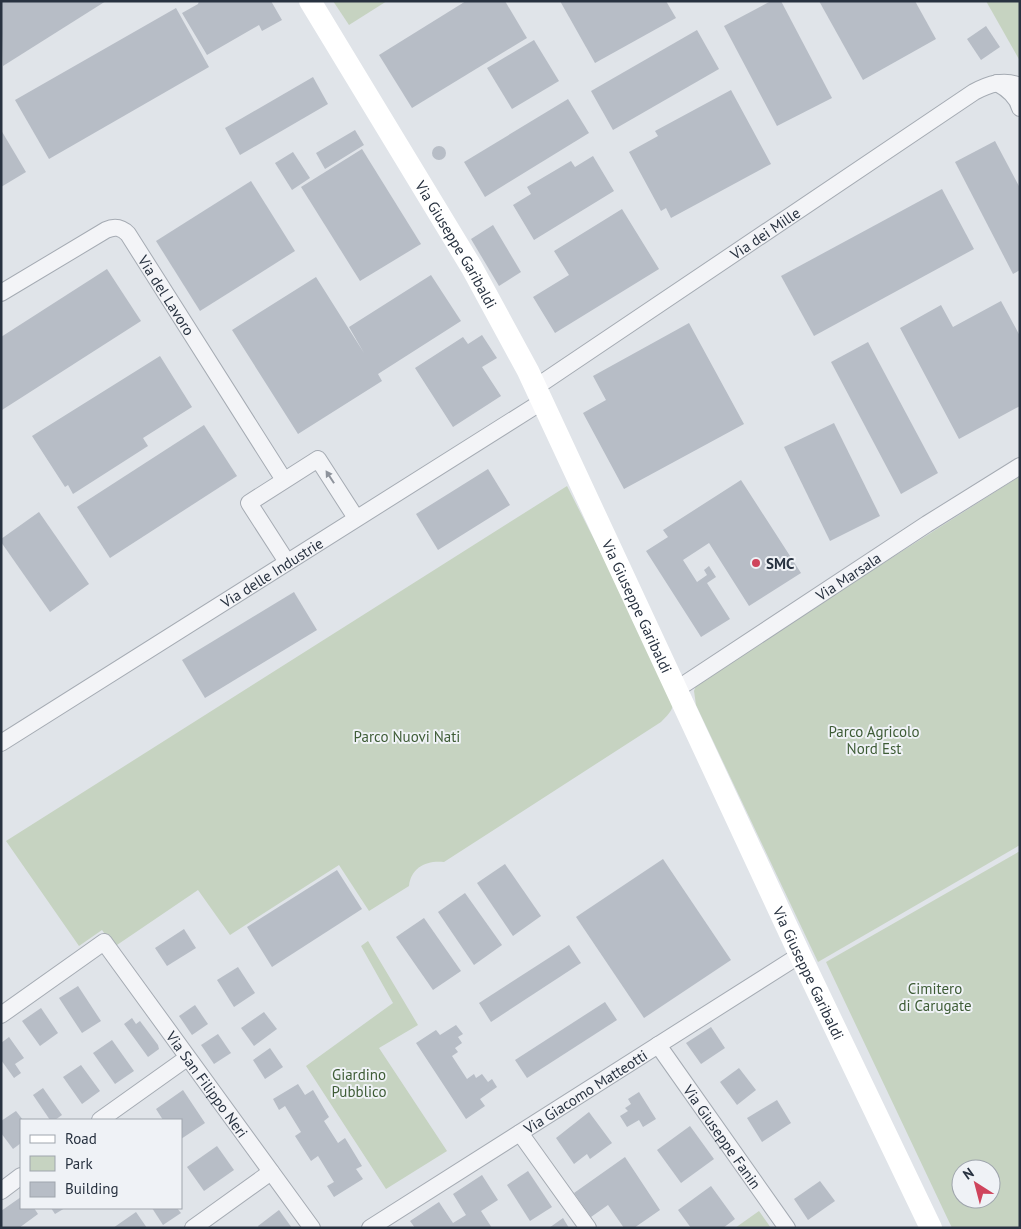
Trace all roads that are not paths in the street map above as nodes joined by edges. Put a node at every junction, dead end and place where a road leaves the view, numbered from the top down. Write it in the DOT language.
graph roads {
  1 [pos="310,1"];
  2 [pos="997,83"];
  3 [pos="1020,86"];
  4 [pos="1020,108"];
  5 [pos="1,293"];
  6 [pos="540,394"];
  7 [pos="1020,466"];
  8 [pos="284,480"];
  9 [pos="356,518"];
  10 [pos="287,562"];
  11 [pos="677,689"];
  12 [pos="1,743"];
  13 [pos="800,955"];
  14 [pos="1,1015"];
  15 [pos="658,1045"];
  16 [pos="187,1058"];
  17 [pos="101,1119"];
  18 [pos="520,1132"];
  19 [pos="271,1172"];
  20 [pos="20,1177"];
  21 [pos="1,1191"];
  22 [pos="193,1228"];
  23 [pos="312,1228"];
  24 [pos="370,1228"];
  25 [pos="588,1228"];
  26 [pos="787,1228"];
  27 [pos="931,1228"];
  1 -- 6 [label="street, Via Giuseppe Garibaldi"];
  2 -- 3 [label="street, Via dei Mille"];
  2 -- 4 [label="street"];
  2 -- 6 [label="street, Via dei Mille"];
  5 -- 8 [label="street, Via del Lavoro"];
  6 -- 9 [label="street, Via delle Industrie"];
  6 -- 11 [label="street, Via Giuseppe Garibaldi"];
  7 -- 11 [label="street, Via Marsala"];
  9 -- 8 [label="street, one-way"];
  8 -- 10 [label="street"];
  9 -- 10 [label="street, Via delle Industrie"];
  10 -- 12 [label="street, Via delle Industrie"];
  11 -- 13 [label="street, Via Giuseppe Garibaldi"];
  13 -- 15 [label="street, Via Giacomo Matteotti"];
  13 -- 27 [label="street, Via Giuseppe Garibaldi"];
  14 -- 16 [label="street, Via San Filippo Neri"];
  15 -- 18 [label="street, Via Giacomo Matteotti"];
  15 -- 26 [label="street, Via Giuseppe Fanin"];
  16 -- 17 [label="street"];
  16 -- 19 [label="street, Via San Filippo Neri"];
  18 -- 24 [label="street, Via Giacomo Matteotti"];
  18 -- 25 [label="street"];
  19 -- 22 [label="street"];
  19 -- 23 [label="street, Via San Filippo Neri"];
  20 -- 21 [label="street"];
}
